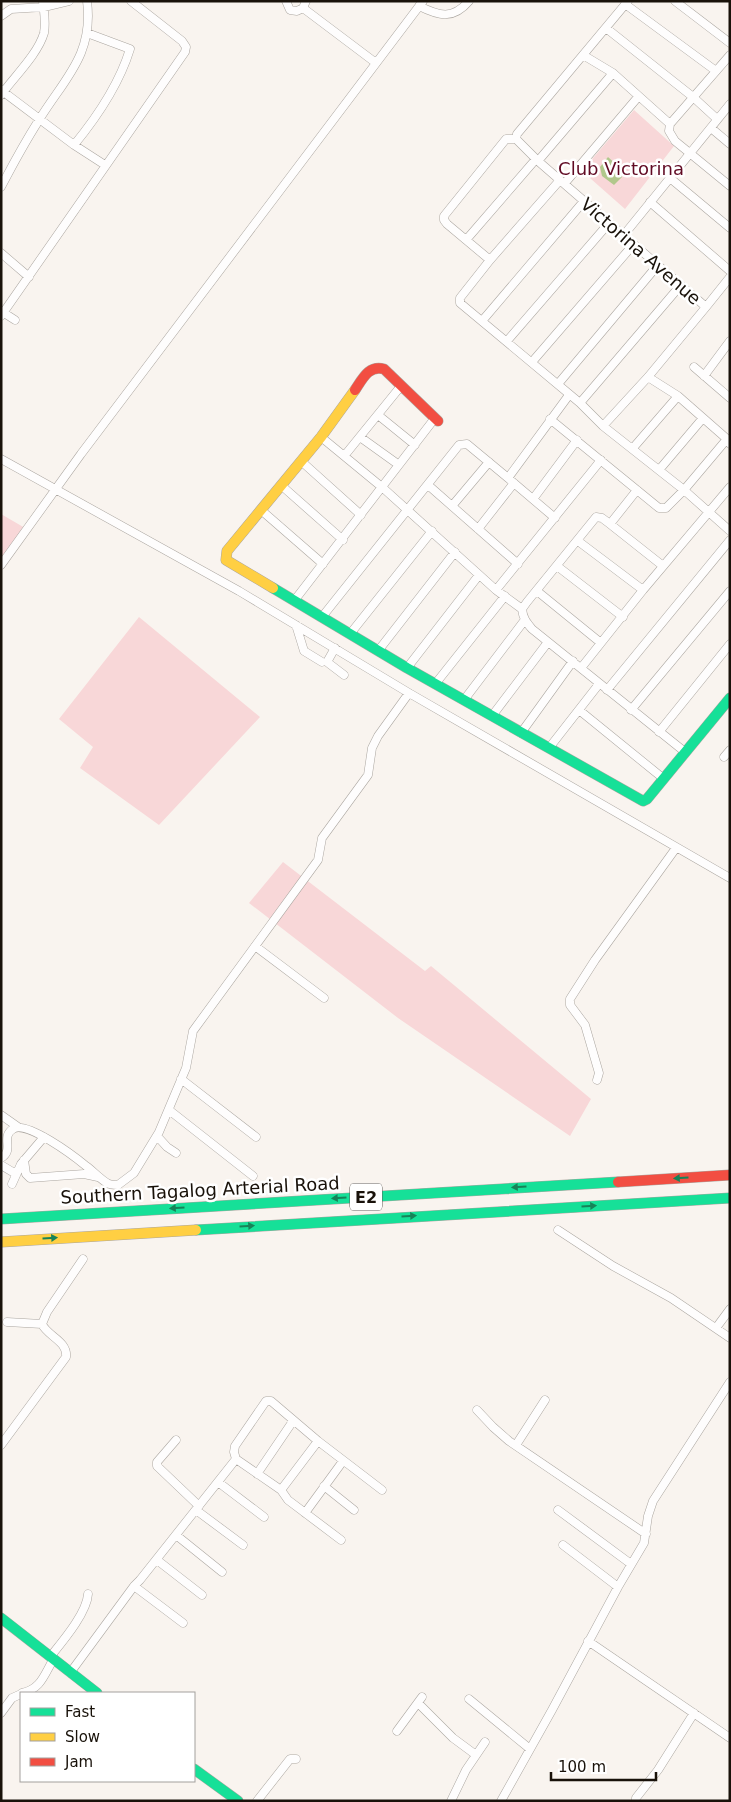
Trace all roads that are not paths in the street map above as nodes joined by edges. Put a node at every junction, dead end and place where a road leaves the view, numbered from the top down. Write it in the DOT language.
graph roads {
  1 [pos="69,1"];
  2 [pos="87,1"];
  3 [pos="131,1"];
  4 [pos="286,1"];
  5 [pos="469,1"];
  6 [pos="675,1"];
  7 [pos="627,3"];
  8 [pos="43,4"];
  9 [pos="304,4"];
  10 [pos="421,4"];
  11 [pos="1,16"];
  12 [pos="606,28"];
  13 [pos="87,34"];
  14 [pos="730,43"];
  15 [pos="583,55"];
  16 [pos="730,56"];
  17 [pos="376,63"];
  18 [pos="716,71"];
  19 [pos="613,73"];
  20 [pos="2,93"];
  21 [pos="638,97"];
  22 [pos="693,97"];
  23 [pos="730,104"];
  24 [pos="40,118"];
  25 [pos="717,119"];
  26 [pos="670,124"];
  27 [pos="711,128"];
  28 [pos="516,139"];
  29 [pos="730,144"];
  30 [pos="74,145"];
  31 [pos="690,153"];
  32 [pos="537,160"];
  33 [pos="105,166"];
  34 [pos="670,178"];
  35 [pos="562,181"];
  36 [pos="730,186"];
  37 [pos="1,187"];
  38 [pos="584,201"];
  39 [pos="650,202"];
  40 [pos="609,223"];
  41 [pos="730,228"];
  42 [pos="623,236"];
  43 [pos="466,240"];
  44 [pos="633,245"];
  45 [pos="1,253"];
  46 [pos="490,260"];
  47 [pos="657,266"];
  48 [pos="730,270"];
  49 [pos="29,277"];
  50 [pos="730,277"];
  51 [pos="680,286"];
  52 [pos="706,307"];
  53 [pos="2,313"];
  54 [pos="14,320"];
  55 [pos="482,321"];
  56 [pos="507,341"];
  57 [pos="730,341"];
  58 [pos="532,362"];
  59 [pos="694,367"];
  60 [pos="704,376"];
  61 [pos="648,377"];
  62 [pos="558,384"];
  63 [pos="401,386"];
  64 [pos="569,395"];
  65 [pos="678,396"];
  66 [pos="730,398"];
  67 [pos="580,402"];
  68 [pos="378,415"];
  69 [pos="703,418"];
  70 [pos="437,419"];
  71 [pos="550,420"];
  72 [pos="603,426"];
  73 [pos="360,436"];
  74 [pos="321,437"];
  75 [pos="576,440"];
  76 [pos="728,441"];
  77 [pos="415,445"];
  78 [pos="633,448"];
  79 [pos="345,456"];
  80 [pos="1,459"];
  81 [pos="601,460"];
  82 [pos="301,461"];
  83 [pos="489,462"];
  84 [pos="399,466"];
  85 [pos="659,470"];
  86 [pos="511,480"];
  87 [pos="428,485"];
  88 [pos="282,486"];
  89 [pos="730,487"];
  90 [pos="383,488"];
  91 [pos="55,490"];
  92 [pos="637,490"];
  93 [pos="684,490"];
  94 [pos="533,499"];
  95 [pos="452,506"];
  96 [pos="261,510"];
  97 [pos="407,510"];
  98 [pos="710,512"];
  99 [pos="361,515"];
  100 [pos="555,518"];
  101 [pos="610,524"];
  102 [pos="478,529"];
  103 [pos="730,530"];
  104 [pos="432,531"];
  105 [pos="342,540"];
  106 [pos="730,540"];
  107 [pos="578,541"];
  108 [pos="454,552"];
  109 [pos="323,564"];
  110 [pos="518,564"];
  111 [pos="1,565"];
  112 [pos="557,566"];
  113 [pos="663,566"];
  114 [pos="479,575"];
  115 [pos="496,590"];
  116 [pos="643,590"];
  117 [pos="537,591"];
  118 [pos="730,591"];
  119 [pos="505,596"];
  120 [pos="294,601"];
  121 [pos="522,609"];
  122 [pos="322,617"];
  123 [pos="622,617"];
  124 [pos="524,621"];
  125 [pos="296,625"];
  126 [pos="350,634"];
  127 [pos="548,642"];
  128 [pos="601,643"];
  129 [pos="730,644"];
  130 [pos="335,648"];
  131 [pos="378,651"];
  132 [pos="573,661"];
  133 [pos="322,662"];
  134 [pos="407,668"];
  135 [pos="581,668"];
  136 [pos="344,675"];
  137 [pos="436,683"];
  138 [pos="599,684"];
  139 [pos="607,690"];
  140 [pos="409,693"];
  141 [pos="730,698"];
  142 [pos="464,700"];
  143 [pos="579,710"];
  144 [pos="631,710"];
  145 [pos="492,716"];
  146 [pos="659,732"];
  147 [pos="521,733"];
  148 [pos="549,748"];
  149 [pos="730,750"];
  150 [pos="685,752"];
  151 [pos="724,757"];
  152 [pos="664,779"];
  153 [pos="676,848"];
  154 [pos="730,878"];
  155 [pos="255,946"];
  156 [pos="324,998"];
  157 [pos="181,1079"];
  158 [pos="597,1080"];
  159 [pos="169,1110"];
  160 [pos="1,1115"];
  161 [pos="18,1127"];
  162 [pos="157,1136"];
  163 [pos="44,1137"];
  164 [pos="256,1137"];
  165 [pos="176,1153"];
  166 [pos="1,1158"];
  167 [pos="24,1160"];
  168 [pos="2,1165"];
  169 [pos="16,1174"];
  170 [pos="730,1175"];
  171 [pos="253,1176"];
  172 [pos="100,1177"];
  173 [pos="12,1184"];
  174 [pos="730,1198"];
  175 [pos="1,1219"];
  176 [pos="558,1230"];
  177 [pos="1,1242"];
  178 [pos="83,1259"];
  179 [pos="730,1309"];
  180 [pos="7,1322"];
  181 [pos="42,1324"];
  182 [pos="716,1328"];
  183 [pos="730,1338"];
  184 [pos="730,1382"];
  185 [pos="545,1400"];
  186 [pos="477,1410"];
  187 [pos="293,1421"];
  188 [pos="176,1440"];
  189 [pos="318,1441"];
  190 [pos="1,1445"];
  191 [pos="516,1445"];
  192 [pos="236,1459"];
  193 [pos="343,1461"];
  194 [pos="258,1474"];
  195 [pos="218,1482"];
  196 [pos="324,1486"];
  197 [pos="281,1490"];
  198 [pos="382,1490"];
  199 [pos="197,1508"];
  200 [pos="354,1510"];
  201 [pos="558,1510"];
  202 [pos="305,1514"];
  203 [pos="264,1517"];
  204 [pos="646,1534"];
  205 [pos="176,1536"];
  206 [pos="341,1540"];
  207 [pos="563,1545"];
  208 [pos="243,1546"];
  209 [pos="157,1560"];
  210 [pos="631,1564"];
  211 [pos="222,1572"];
  212 [pos="138,1585"];
  213 [pos="618,1587"];
  214 [pos="88,1594"];
  215 [pos="202,1595"];
  216 [pos="1,1618"];
  217 [pos="183,1623"];
  218 [pos="588,1641"];
  219 [pos="52,1659"];
  220 [pos="72,1674"];
  221 [pos="27,1692"];
  222 [pos="95,1692"];
  223 [pos="20,1694"];
  224 [pos="469,1699"];
  225 [pos="1,1713"];
  226 [pos="694,1713"];
  227 [pos="397,1731"];
  228 [pos="730,1738"];
  229 [pos="485,1742"];
  230 [pos="530,1748"];
  231 [pos="476,1755"];
  232 [pos="296,1759"];
  233 [pos="195,1771"];
  234 [pos="238,1801"];
  235 [pos="257,1801"];
  236 [pos="451,1801"];
  237 [pos="501,1801"];
  238 [pos="636,1801"];
  1 -- 8 [label="street"];
  2 -- 13 [label="street"];
  3 -- 33 [label="street"];
  4 -- 9 [label="street"];
  5 -- 10 [label="street"];
  6 -- 14 [label="street"];
  7 -- 12 [label="street"];
  7 -- 18 [label="street"];
  8 -- 11 [label="street"];
  8 -- 20 [label="street"];
  9 -- 17 [label="street"];
  10 -- 17 [label="street"];
  12 -- 15 [label="street"];
  12 -- 22 [label="street"];
  13 -- 24 [label="street"];
  13 -- 30 [label="street"];
  15 -- 19 [label="street"];
  15 -- 28 [label="street"];
  16 -- 18 [label="street"];
  17 -- 91 [label="street"];
  18 -- 22 [label="street"];
  19 -- 21 [label="street"];
  19 -- 32 [label="street"];
  20 -- 24 [label="street"];
  21 -- 26 [label="street"];
  21 -- 35 [label="street"];
  22 -- 25 [label="street"];
  22 -- 26 [label="street"];
  23 -- 25 [label="street"];
  24 -- 30 [label="street"];
  24 -- 37 [label="street"];
  25 -- 27 [label="street"];
  26 -- 31 [label="street"];
  27 -- 29 [label="street"];
  27 -- 31 [label="street"];
  28 -- 32 [label="street, Victorina Avenue"];
  28 -- 43 [label="street"];
  30 -- 33 [label="street"];
  31 -- 34 [label="street"];
  31 -- 36 [label="street"];
  32 -- 35 [label="street, Victorina Avenue"];
  32 -- 43 [label="street"];
  33 -- 49 [label="street"];
  34 -- 39 [label="street"];
  34 -- 41 [label="street"];
  35 -- 38 [label="street, Victorina Avenue"];
  35 -- 46 [label="street"];
  38 -- 40 [label="street, Victorina Avenue"];
  38 -- 55 [label="street"];
  39 -- 42 [label="street"];
  39 -- 48 [label="street"];
  40 -- 42 [label="street, Victorina Avenue"];
  40 -- 56 [label="street"];
  42 -- 44 [label="street, Victorina Avenue"];
  43 -- 46 [label="street"];
  44 -- 47 [label="street, Victorina Avenue"];
  44 -- 58 [label="street"];
  45 -- 49 [label="street"];
  46 -- 55 [label="street"];
  47 -- 51 [label="street, Victorina Avenue"];
  47 -- 62 [label="street"];
  49 -- 53 [label="street"];
  50 -- 52 [label="street"];
  51 -- 52 [label="street, Victorina Avenue"];
  51 -- 67 [label="street"];
  52 -- 61 [label="street, Victorina Avenue"];
  53 -- 54 [label="street"];
  55 -- 56 [label="street"];
  56 -- 58 [label="street"];
  57 -- 60 [label="street"];
  58 -- 62 [label="street"];
  59 -- 60 [label="street"];
  60 -- 66 [label="street"];
  61 -- 65 [label="street"];
  61 -- 72 [label="street, Victorina Avenue"];
  62 -- 64 [label="street"];
  63 -- 68 [label="street"];
  63 -- 70 [label="main road"];
  63 -- 74 [label="main road"];
  64 -- 67 [label="street"];
  64 -- 71 [label="street"];
  65 -- 69 [label="street"];
  65 -- 78 [label="street"];
  67 -- 72 [label="street"];
  68 -- 73 [label="street"];
  68 -- 77 [label="street"];
  69 -- 76 [label="street"];
  69 -- 85 [label="street"];
  70 -- 77 [label="street"];
  71 -- 75 [label="street"];
  71 -- 86 [label="street"];
  72 -- 78 [label="street"];
  73 -- 79 [label="street"];
  73 -- 84 [label="street"];
  74 -- 79 [label="street"];
  74 -- 82 [label="main road"];
  75 -- 81 [label="street"];
  75 -- 94 [label="street"];
  76 -- 93 [label="street"];
  77 -- 84 [label="street"];
  78 -- 85 [label="street"];
  79 -- 90 [label="street"];
  80 -- 91 [label="street"];
  81 -- 92 [label="street"];
  81 -- 100 [label="street"];
  82 -- 88 [label="main road"];
  82 -- 99 [label="street"];
  83 -- 86 [label="street"];
  83 -- 87 [label="street"];
  83 -- 95 [label="street"];
  84 -- 90 [label="street"];
  85 -- 93 [label="street"];
  86 -- 94 [label="street"];
  86 -- 102 [label="street"];
  87 -- 95 [label="street"];
  87 -- 97 [label="street"];
  88 -- 96 [label="main road"];
  88 -- 105 [label="street"];
  89 -- 98 [label="street"];
  90 -- 97 [label="street"];
  90 -- 99 [label="street"];
  91 -- 111 [label="street"];
  91 -- 125 [label="street"];
  92 -- 93 [label="street"];
  92 -- 101 [label="street"];
  93 -- 98 [label="street"];
  94 -- 100 [label="street"];
  95 -- 102 [label="street"];
  96 -- 109 [label="street"];
  96 -- 120 [label="main road"];
  97 -- 104 [label="street"];
  97 -- 122 [label="street"];
  98 -- 103 [label="street"];
  98 -- 113 [label="street"];
  99 -- 105 [label="street"];
  100 -- 110 [label="street"];
  101 -- 107 [label="street"];
  101 -- 113 [label="street"];
  102 -- 110 [label="street"];
  104 -- 108 [label="street"];
  104 -- 126 [label="street"];
  105 -- 109 [label="street"];
  106 -- 139 [label="street"];
  107 -- 112 [label="street"];
  107 -- 116 [label="street"];
  108 -- 114 [label="street"];
  108 -- 131 [label="street"];
  109 -- 120 [label="street"];
  110 -- 115 [label="street"];
  112 -- 117 [label="street"];
  112 -- 123 [label="street"];
  113 -- 116 [label="street"];
  114 -- 115 [label="street"];
  114 -- 134 [label="street"];
  115 -- 119 [label="street"];
  116 -- 123 [label="street"];
  117 -- 121 [label="street"];
  117 -- 128 [label="street"];
  118 -- 144 [label="street"];
  119 -- 121 [label="street"];
  119 -- 137 [label="street"];
  120 -- 122 [label="main road"];
  121 -- 124 [label="street"];
  122 -- 126 [label="main road"];
  123 -- 128 [label="street"];
  124 -- 127 [label="street"];
  124 -- 142 [label="street"];
  125 -- 130 [label="street"];
  125 -- 133 [label="street"];
  126 -- 131 [label="main road"];
  127 -- 132 [label="street"];
  127 -- 145 [label="street"];
  128 -- 135 [label="street"];
  129 -- 146 [label="street"];
  130 -- 136 [label="street"];
  130 -- 140 [label="street"];
  131 -- 134 [label="main road"];
  132 -- 135 [label="street"];
  132 -- 147 [label="street"];
  134 -- 137 [label="main road"];
  135 -- 138 [label="street"];
  137 -- 142 [label="main road"];
  138 -- 139 [label="street"];
  138 -- 143 [label="street"];
  139 -- 144 [label="street"];
  140 -- 153 [label="street"];
  140 -- 155 [label="street"];
  141 -- 150 [label="main road"];
  142 -- 145 [label="main road"];
  143 -- 148 [label="street"];
  143 -- 152 [label="street"];
  144 -- 146 [label="street"];
  145 -- 147 [label="main road"];
  146 -- 150 [label="street"];
  147 -- 148 [label="main road"];
  148 -- 152 [label="main road"];
  149 -- 151 [label="street"];
  150 -- 152 [label="main road"];
  153 -- 154 [label="street"];
  153 -- 158 [label="street"];
  155 -- 156 [label="street"];
  155 -- 157 [label="street"];
  157 -- 159 [label="street"];
  157 -- 164 [label="street"];
  159 -- 162 [label="street"];
  159 -- 171 [label="street"];
  160 -- 161 [label="street"];
  161 -- 163 [label="street"];
  161 -- 166 [label="street"];
  162 -- 165 [label="street"];
  162 -- 172 [label="street"];
  163 -- 167 [label="street"];
  163 -- 172 [label="street"];
  167 -- 169 [label="street"];
  167 -- 172 [label="street"];
  168 -- 169 [label="street"];
  169 -- 173 [label="street"];
  170 -- 175 [label="main road, Southern Tagalog Arterial Road / E2, one-way"];
  177 -- 174 [label="main road, E2, one-way"];
  176 -- 182 [label="street"];
  178 -- 181 [label="street"];
  179 -- 182 [label="street"];
  180 -- 181 [label="street"];
  181 -- 190 [label="street"];
  182 -- 183 [label="street"];
  184 -- 204 [label="street"];
  185 -- 191 [label="street"];
  186 -- 191 [label="street"];
  187 -- 189 [label="street"];
  187 -- 192 [label="street"];
  187 -- 194 [label="street"];
  188 -- 199 [label="street"];
  189 -- 193 [label="street"];
  189 -- 197 [label="street"];
  191 -- 204 [label="street"];
  192 -- 194 [label="street"];
  192 -- 195 [label="street"];
  193 -- 196 [label="street"];
  193 -- 198 [label="street"];
  194 -- 197 [label="street"];
  195 -- 199 [label="street"];
  195 -- 203 [label="street"];
  196 -- 200 [label="street"];
  196 -- 202 [label="street"];
  197 -- 202 [label="street"];
  199 -- 205 [label="street"];
  199 -- 208 [label="street"];
  201 -- 210 [label="street"];
  202 -- 206 [label="street"];
  204 -- 210 [label="street"];
  205 -- 209 [label="street"];
  205 -- 211 [label="street"];
  207 -- 213 [label="street"];
  209 -- 212 [label="street"];
  209 -- 215 [label="street"];
  210 -- 213 [label="street"];
  212 -- 217 [label="street"];
  212 -- 220 [label="street"];
  213 -- 218 [label="street"];
  214 -- 219 [label="street"];
  216 -- 219 [label="main road"];
  218 -- 226 [label="street"];
  218 -- 230 [label="street"];
  219 -- 220 [label="main road"];
  219 -- 221 [label="street"];
  220 -- 222 [label="main road"];
  223 -- 225 [label="street"];
  224 -- 230 [label="street"];
  226 -- 228 [label="street"];
  226 -- 238 [label="street"];
  227 -- 231 [label="street"];
  229 -- 231 [label="street"];
  230 -- 237 [label="street"];
  231 -- 236 [label="street"];
  232 -- 235 [label="street"];
  233 -- 234 [label="main road"];
}
